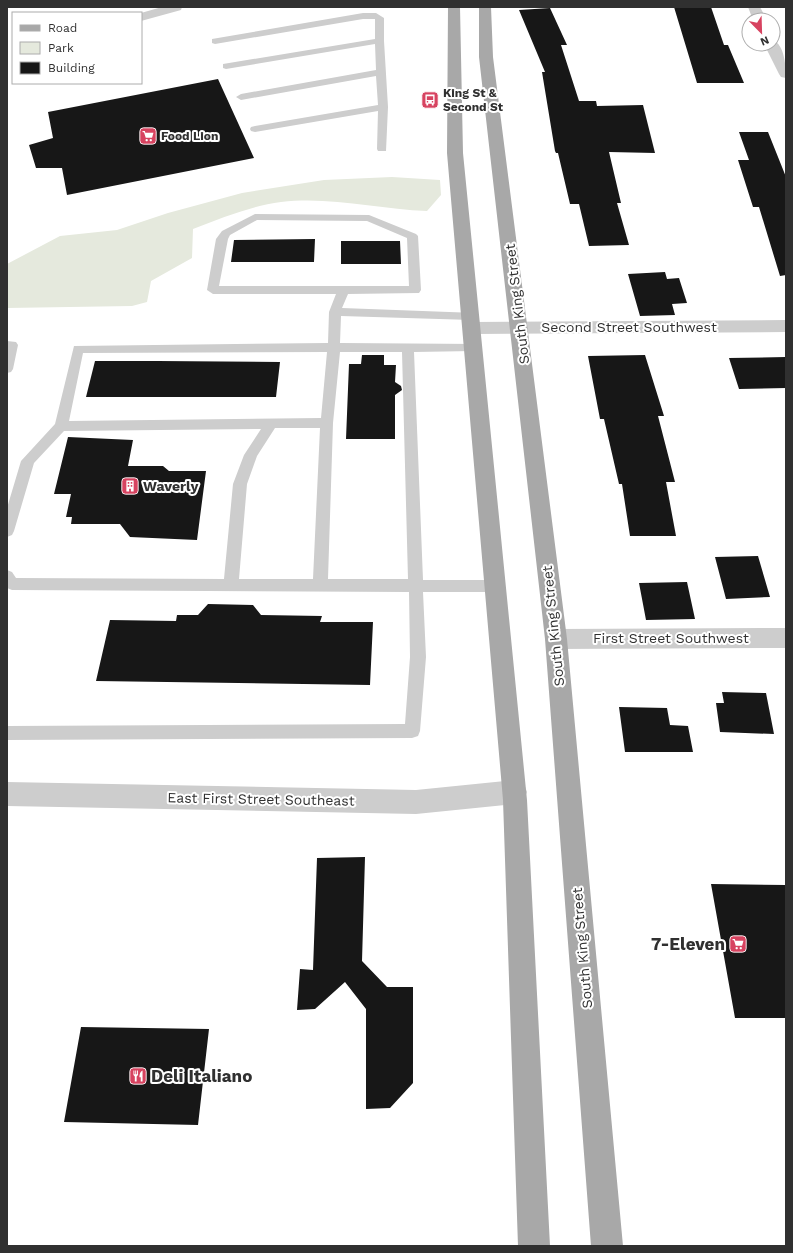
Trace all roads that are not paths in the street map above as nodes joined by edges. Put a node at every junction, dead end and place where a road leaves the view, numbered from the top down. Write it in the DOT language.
graph roads {
  1 [pos="176,7"];
  2 [pos="454,7"];
  3 [pos="484,7"];
  4 [pos="142,17"];
  5 [pos="215,41"];
  6 [pos="379,41"];
  7 [pos="775,52"];
  8 [pos="226,66"];
  9 [pos="382,72"];
  10 [pos="786,74"];
  11 [pos="240,97"];
  12 [pos="383,106"];
  13 [pos="256,129"];
  14 [pos="382,149"];
  15 [pos="343,291"];
  16 [pos="335,312"];
  17 [pos="786,326"];
  18 [pos="520,328"];
  19 [pos="473,330"];
  20 [pos="7,344"];
  21 [pos="334,348"];
  22 [pos="408,348"];
  23 [pos="7,369"];
  24 [pos="327,423"];
  25 [pos="271,424"];
  26 [pos="61,426"];
  27 [pos="7,531"];
  28 [pos="9,584"];
  29 [pos="231,585"];
  30 [pos="320,585"];
  31 [pos="415,586"];
  32 [pos="495,586"];
  33 [pos="786,638"];
  34 [pos="556,639"];
  35 [pos="7,732"];
  36 [pos="514,792"];
  37 [pos="7,794"];
  38 [pos="534,1246"];
  39 [pos="607,1246"];
  1 -- 4 [label="street"];
  2 -- 19 [label="main road"];
  3 -- 18 [label="main road, South King Street"];
  5 -- 6 [label="lane"];
  6 -- 8 [label="lane"];
  6 -- 9 [label="lane"];
  7 -- 10 [label="street"];
  9 -- 11 [label="lane"];
  9 -- 12 [label="lane"];
  12 -- 13 [label="lane"];
  12 -- 14 [label="lane"];
  15 -- 15 [label="lane"];
  15 -- 16 [label="lane"];
  16 -- 19 [label="lane"];
  16 -- 21 [label="lane"];
  17 -- 18 [label="street, Second Street Southwest"];
  18 -- 19 [label="street, Second Street Southwest"];
  18 -- 34 [label="main road, South King Street"];
  19 -- 22 [label="lane"];
  19 -- 32 [label="main road"];
  20 -- 23 [label="lane"];
  21 -- 22 [label="lane"];
  21 -- 24 [label="lane"];
  21 -- 26 [label="lane"];
  22 -- 31 [label="lane"];
  24 -- 25 [label="lane"];
  24 -- 30 [label="lane"];
  25 -- 26 [label="lane"];
  25 -- 29 [label="lane"];
  26 -- 27 [label="lane"];
  28 -- 29 [label="lane"];
  29 -- 30 [label="lane"];
  30 -- 31 [label="lane"];
  31 -- 32 [label="lane"];
  31 -- 35 [label="lane"];
  32 -- 36 [label="main road"];
  33 -- 34 [label="street, First Street Southwest"];
  34 -- 39 [label="main road, South King Street"];
  36 -- 37 [label="street, East First Street Southeast"];
  36 -- 38 [label="main road"];
}
